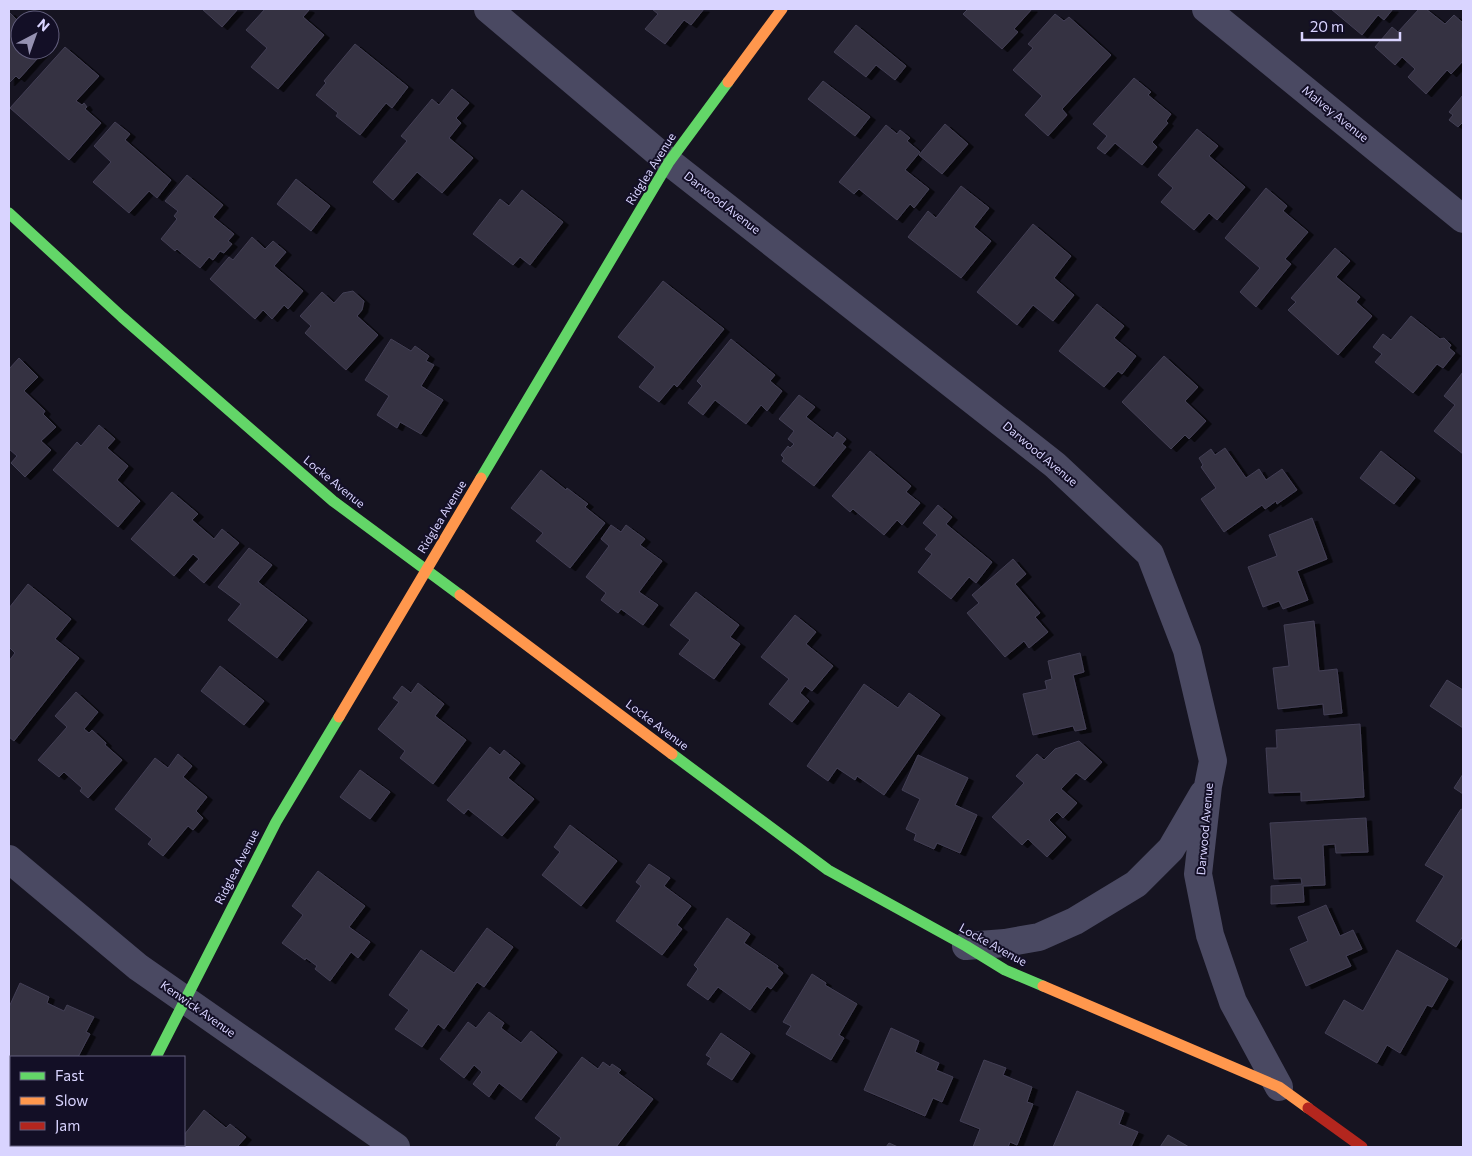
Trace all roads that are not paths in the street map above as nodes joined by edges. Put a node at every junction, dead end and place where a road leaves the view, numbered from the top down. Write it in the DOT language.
graph roads {
  1 [pos="488,9"];
  2 [pos="782,9"];
  3 [pos="1206,9"];
  4 [pos="669,162"];
  5 [pos="9,213"];
  6 [pos="1463,219"];
  7 [pos="426,570"];
  8 [pos="1208,786"];
  9 [pos="9,859"];
  10 [pos="966,946"];
  11 [pos="185,1000"];
  12 [pos="157,1056"];
  13 [pos="1279,1087"];
  14 [pos="396,1147"];
  15 [pos="1362,1147"];
  1 -- 4 [label="street, Darwood Avenue"];
  2 -- 4 [label="street, Ridglea Avenue"];
  3 -- 6 [label="street, Malvey Avenue"];
  4 -- 7 [label="street, Ridglea Avenue"];
  4 -- 8 [label="street, Darwood Avenue"];
  5 -- 7 [label="street, Locke Avenue"];
  7 -- 10 [label="street, Locke Avenue"];
  7 -- 11 [label="street, Ridglea Avenue"];
  8 -- 10 [label="street"];
  8 -- 13 [label="street, Darwood Avenue"];
  9 -- 11 [label="street, Kenwick Avenue"];
  10 -- 13 [label="street, Locke Avenue"];
  11 -- 12 [label="street, Ridglea Avenue"];
  11 -- 14 [label="street, Kenwick Avenue"];
  13 -- 15 [label="street, Locke Avenue"];
}
